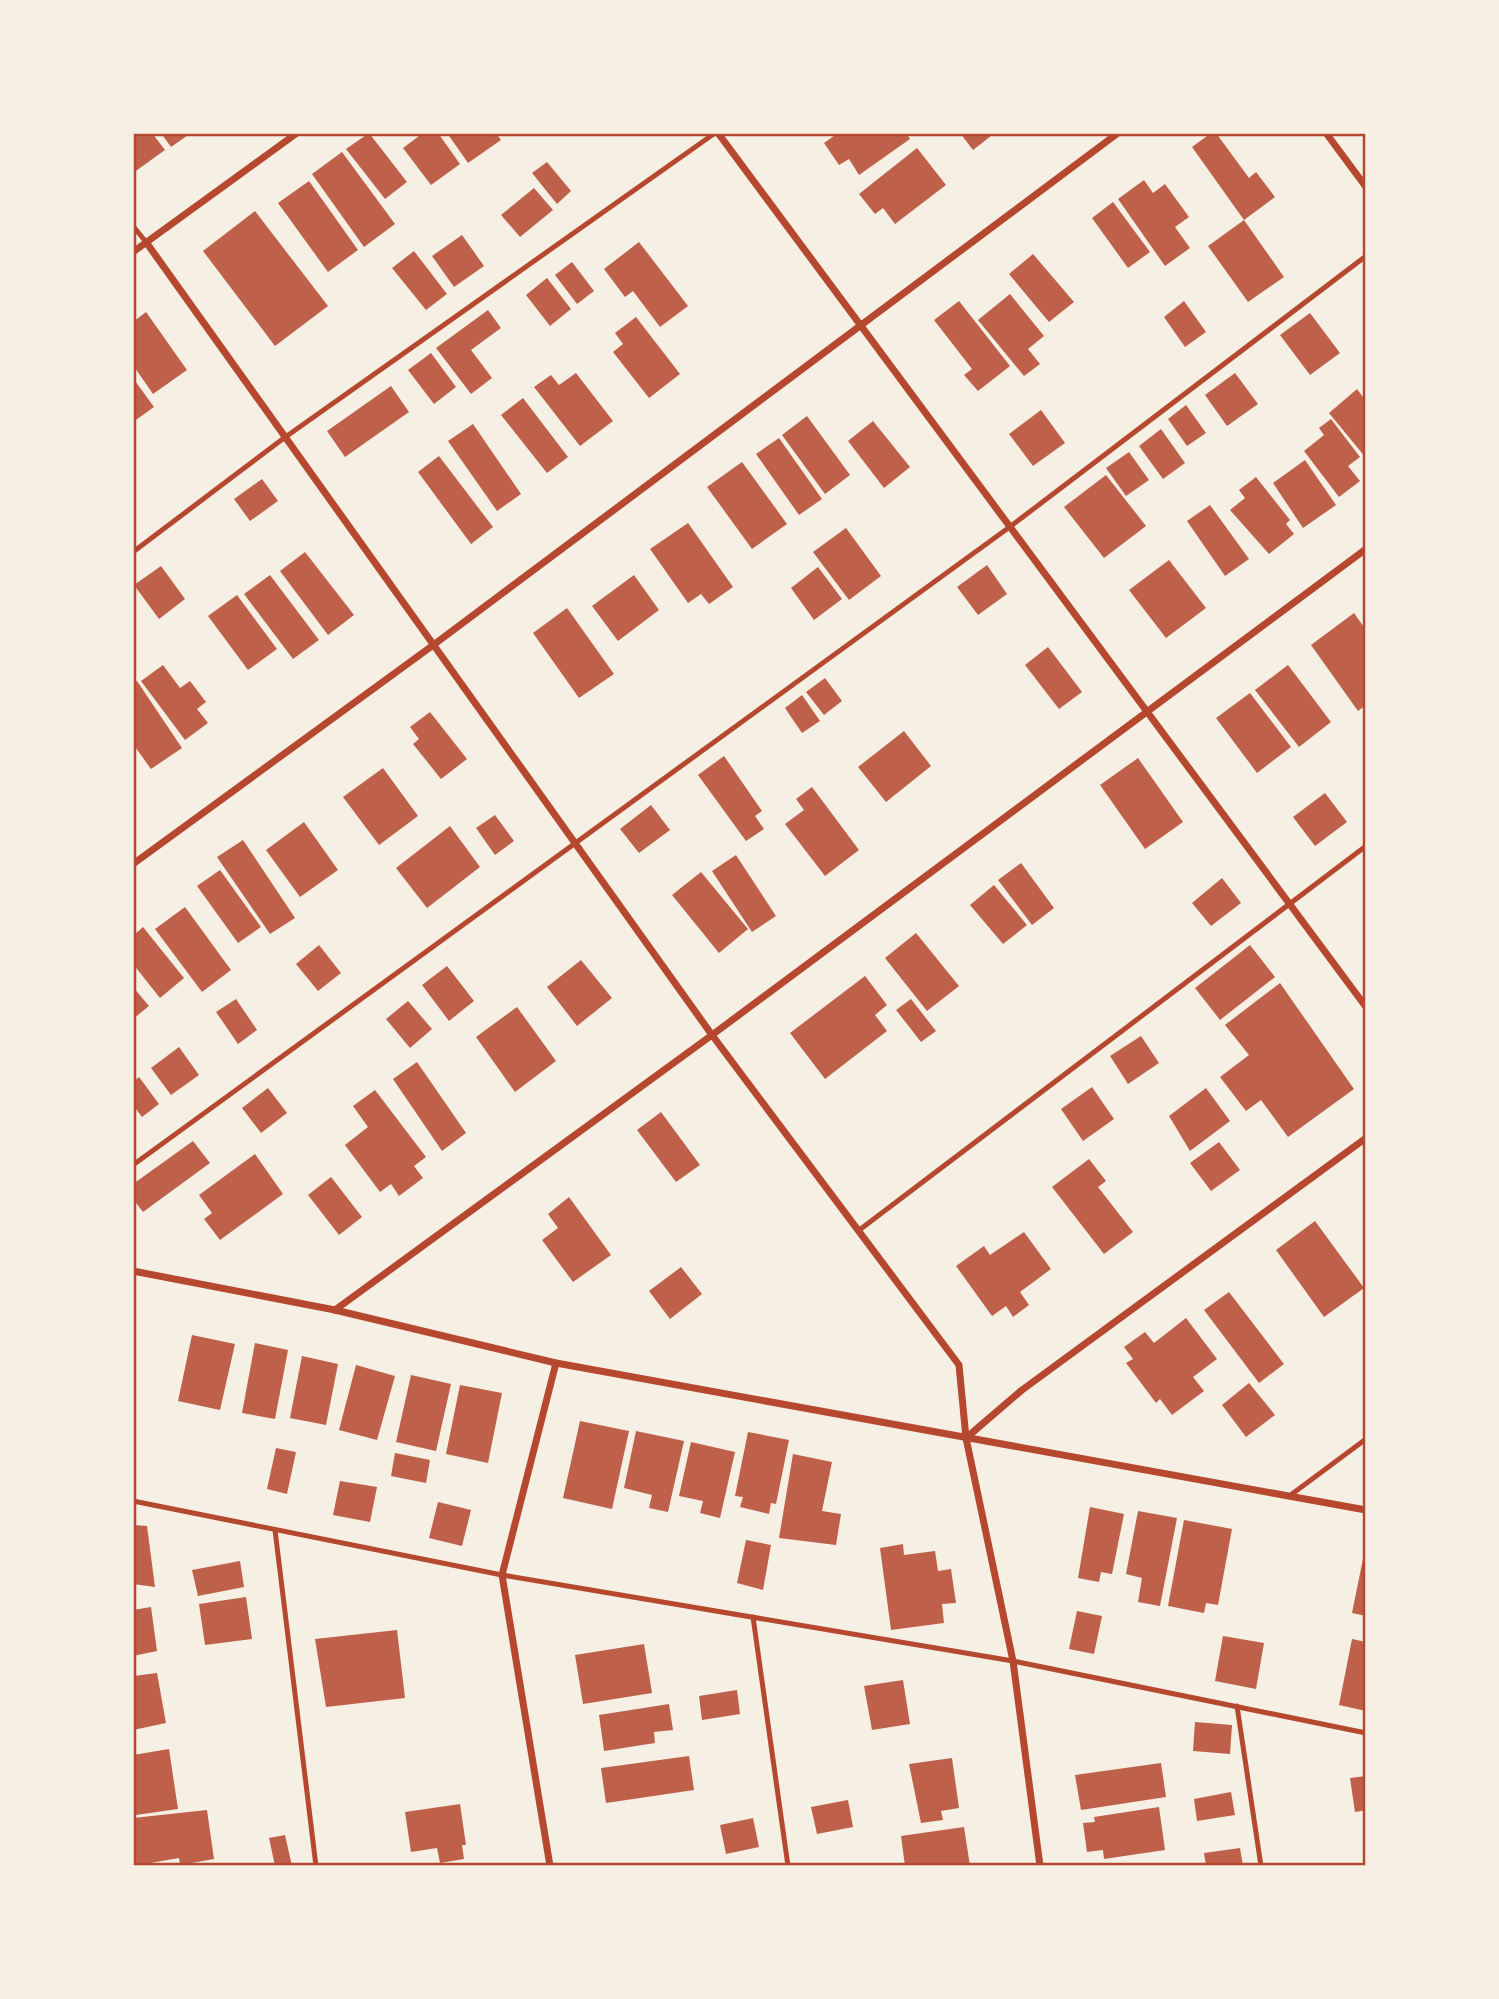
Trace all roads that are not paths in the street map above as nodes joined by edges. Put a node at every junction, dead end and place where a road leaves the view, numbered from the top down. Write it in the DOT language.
graph roads {
  1 [pos="297,133"];
  2 [pos="716,133"];
  3 [pos="1118,133"];
  4 [pos="1326,133"];
  5 [pos="1366,187"];
  6 [pos="133,226"];
  7 [pos="146,242"];
  8 [pos="133,252"];
  9 [pos="1366,256"];
  10 [pos="859,325"];
  11 [pos="284,438"];
  12 [pos="1011,526"];
  13 [pos="1366,549"];
  14 [pos="133,552"];
  15 [pos="432,646"];
  16 [pos="1149,710"];
  17 [pos="575,845"];
  18 [pos="1366,846"];
  19 [pos="133,864"];
  20 [pos="1290,903"];
  21 [pos="1366,1007"];
  22 [pos="712,1035"];
  23 [pos="1366,1138"];
  24 [pos="133,1165"];
  25 [pos="858,1231"];
  26 [pos="133,1271"];
  27 [pos="335,1310"];
  28 [pos="556,1363"];
  29 [pos="966,1438"];
  30 [pos="1366,1439"];
  31 [pos="1292,1494"];
  32 [pos="133,1501"];
  33 [pos="1366,1510"];
  34 [pos="275,1530"];
  35 [pos="502,1575"];
  36 [pos="753,1617"];
  37 [pos="1013,1661"];
  38 [pos="1237,1706"];
  39 [pos="1366,1733"];
  40 [pos="316,1866"];
  41 [pos="550,1866"];
  42 [pos="788,1866"];
  43 [pos="1040,1866"];
  44 [pos="1261,1866"];
  1 -- 7 [label="street"];
  2 -- 10 [label="street"];
  2 -- 11 [label="lane"];
  3 -- 10 [label="street"];
  4 -- 5 [label="street"];
  6 -- 7 [label="lane"];
  7 -- 8 [label="street"];
  7 -- 11 [label="street"];
  9 -- 12 [label="lane"];
  10 -- 12 [label="street"];
  10 -- 15 [label="street"];
  11 -- 14 [label="lane"];
  11 -- 15 [label="street"];
  12 -- 16 [label="street"];
  12 -- 17 [label="lane"];
  13 -- 16 [label="street"];
  15 -- 17 [label="street"];
  15 -- 19 [label="street"];
  16 -- 20 [label="street"];
  16 -- 22 [label="street"];
  17 -- 22 [label="street"];
  17 -- 24 [label="lane"];
  18 -- 20 [label="lane"];
  20 -- 21 [label="street"];
  20 -- 25 [label="lane"];
  22 -- 25 [label="street"];
  22 -- 27 [label="street"];
  23 -- 29 [label="street"];
  25 -- 29 [label="street"];
  26 -- 27 [label="street"];
  27 -- 28 [label="street"];
  28 -- 29 [label="street"];
  28 -- 35 [label="street"];
  29 -- 31 [label="street"];
  29 -- 37 [label="street"];
  30 -- 31 [label="lane"];
  31 -- 33 [label="street"];
  32 -- 34 [label="lane"];
  34 -- 35 [label="lane"];
  34 -- 40 [label="lane"];
  35 -- 36 [label="lane"];
  35 -- 41 [label="street"];
  36 -- 37 [label="lane"];
  36 -- 42 [label="lane"];
  37 -- 38 [label="lane"];
  37 -- 43 [label="street"];
  38 -- 39 [label="lane"];
  38 -- 44 [label="lane"];
}
